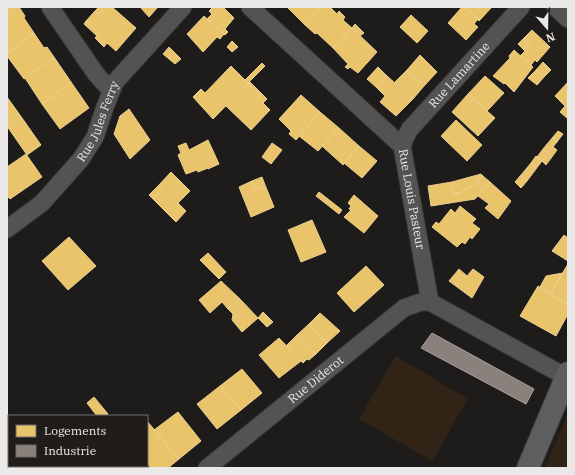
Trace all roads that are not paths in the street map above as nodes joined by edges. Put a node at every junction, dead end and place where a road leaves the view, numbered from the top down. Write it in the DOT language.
graph roads {
  1 [pos="50,7"];
  2 [pos="183,7"];
  3 [pos="250,7"];
  4 [pos="521,7"];
  5 [pos="555,7"];
  6 [pos="568,19"];
  7 [pos="111,91"];
  8 [pos="402,146"];
  9 [pos="7,229"];
  10 [pos="430,302"];
  11 [pos="567,376"];
  12 [pos="207,468"];
  13 [pos="528,468"];
  1 -- 7 [label="street"];
  2 -- 7 [label="street, Rue Jules Ferry"];
  3 -- 8 [label="street, Rue Louis Pasteur"];
  4 -- 8 [label="street, Rue Lamartine"];
  5 -- 6 [label="street"];
  7 -- 9 [label="street, Rue Jules Ferry"];
  8 -- 10 [label="street, Rue Louis Pasteur"];
  10 -- 11 [label="street"];
  10 -- 12 [label="street, Rue Diderot"];
  11 -- 13 [label="street"];
}
